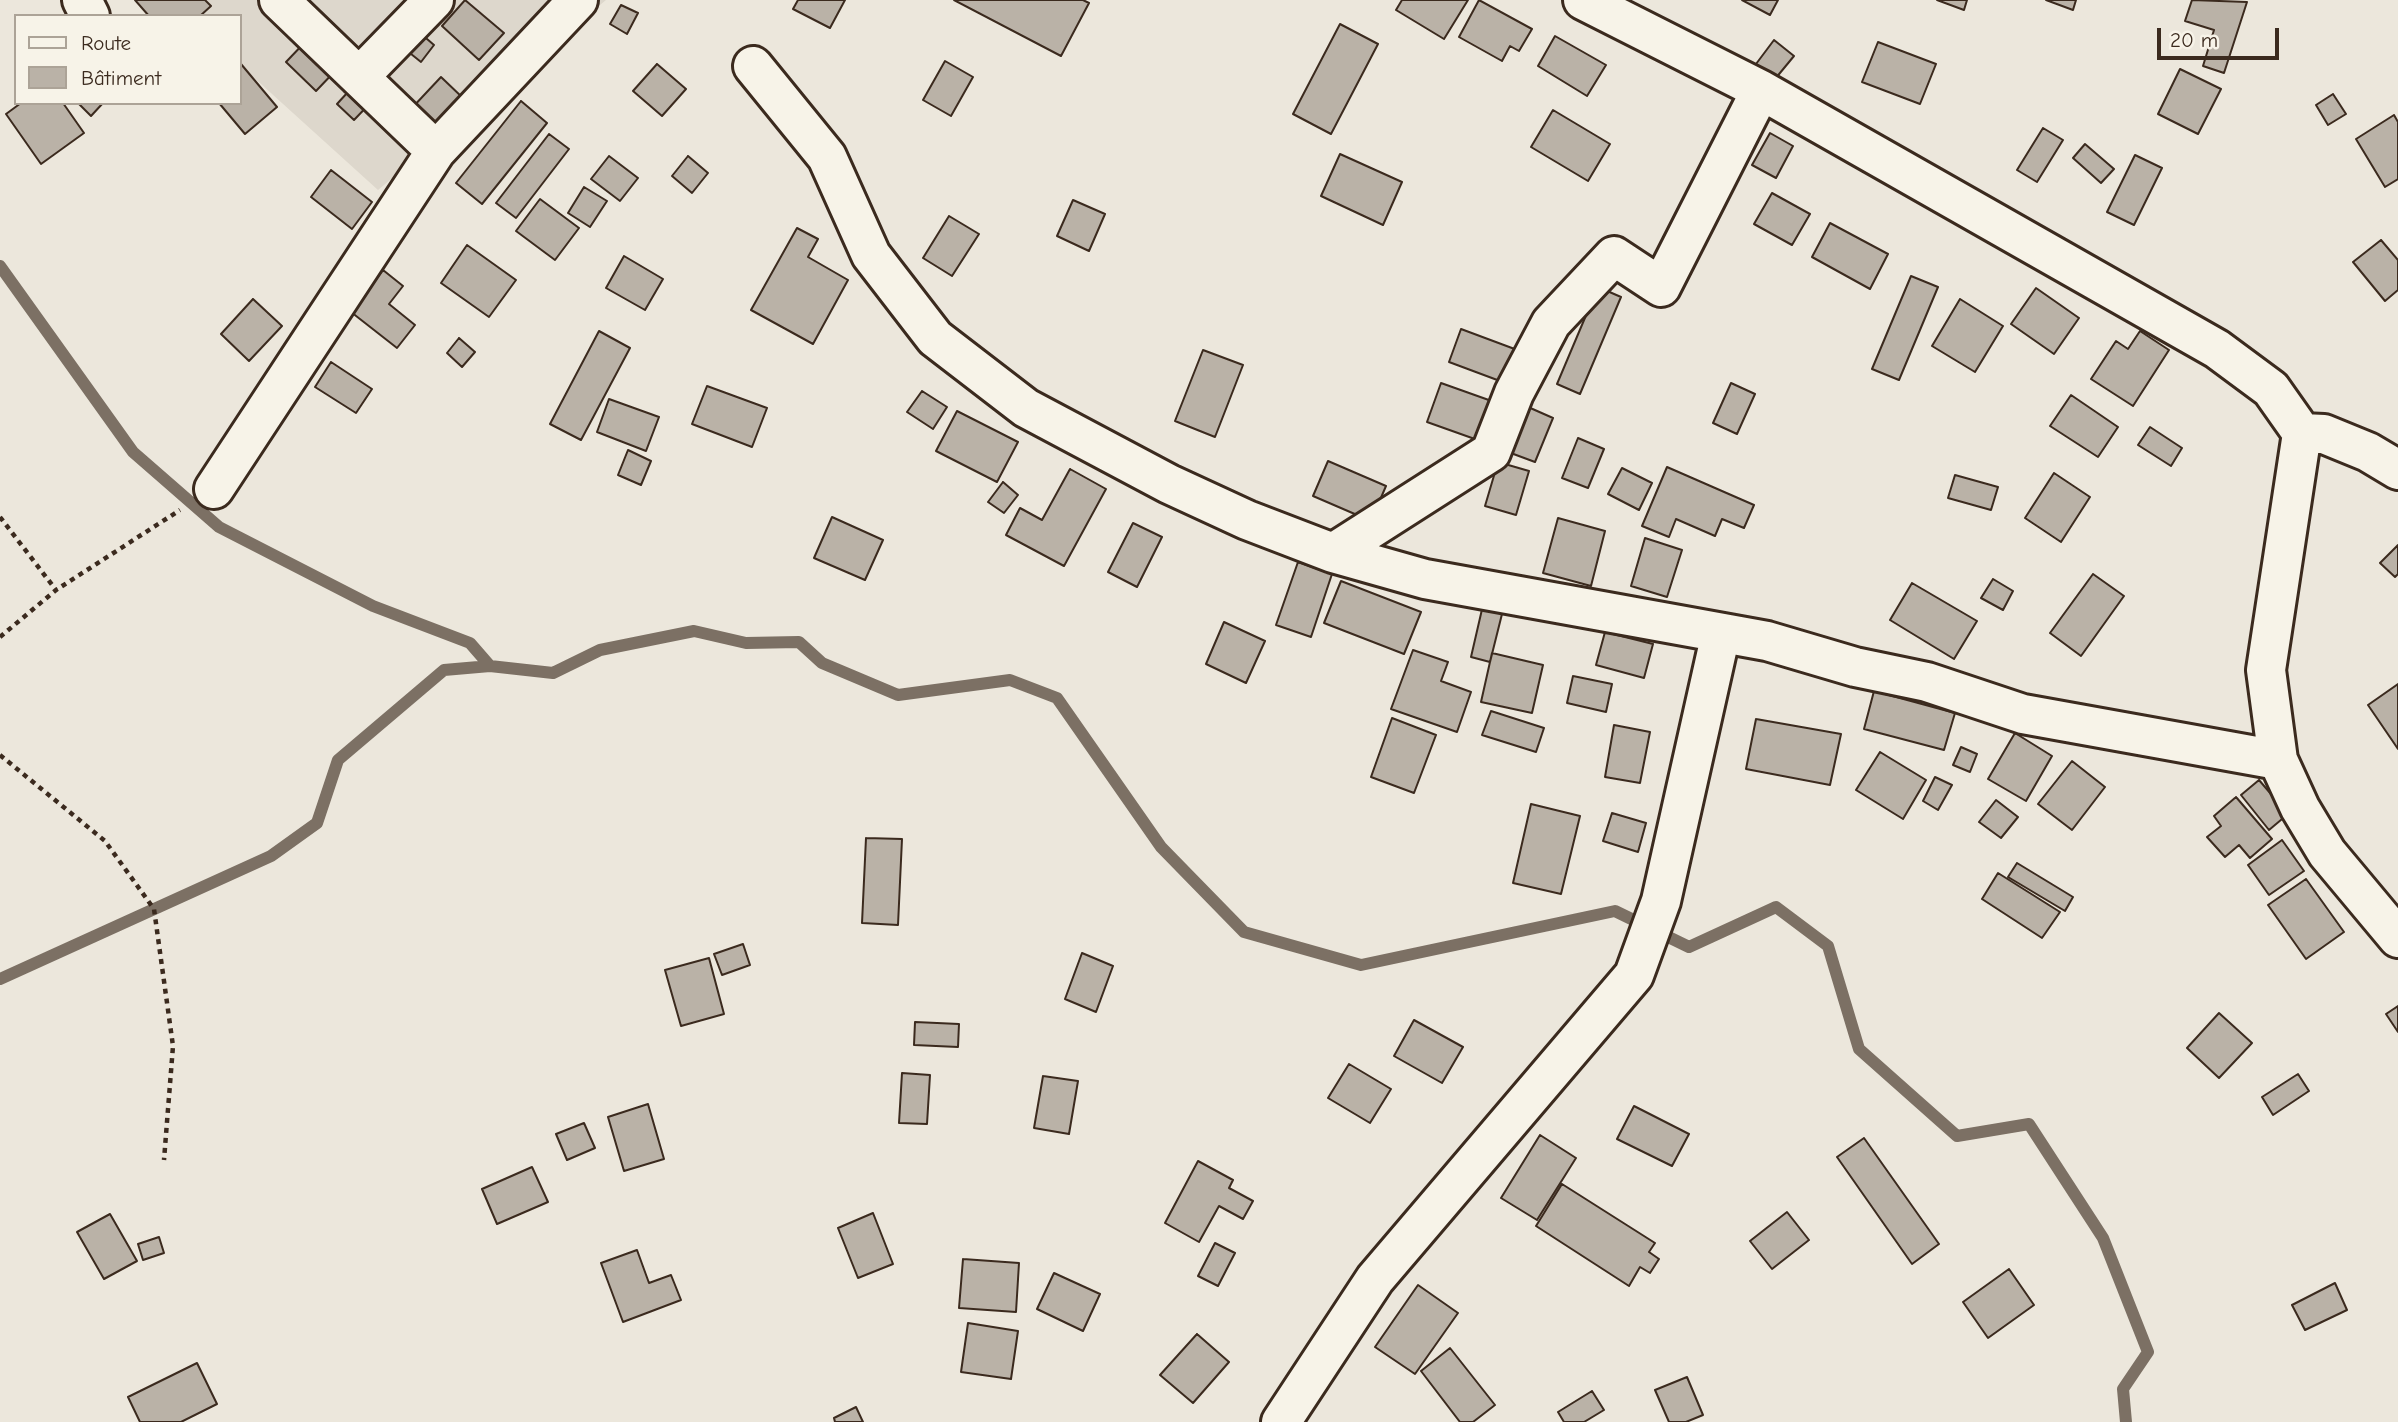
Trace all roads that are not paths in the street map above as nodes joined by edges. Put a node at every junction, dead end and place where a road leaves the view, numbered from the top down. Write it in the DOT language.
graph roads {
  1 [pos="279,0"];
  2 [pos="434,0"];
  3 [pos="578,0"];
  4 [pos="1583,0"];
  5 [pos="753,66"];
  6 [pos="359,77"];
  7 [pos="1761,90"];
  8 [pos="436,151"];
  9 [pos="2302,433"];
  10 [pos="2398,470"];
  11 [pos="214,489"];
  12 [pos="1334,553"];
  13 [pos="1721,633"];
  14 [pos="2278,760"];
  15 [pos="2398,937"];
  16 [pos="1281,1422"];
  1 -- 6 [label="street"];
  2 -- 6 [label="street"];
  3 -- 8 [label="street"];
  4 -- 7 [label="street"];
  5 -- 12 [label="street"];
  6 -- 8 [label="street"];
  7 -- 9 [label="street"];
  7 -- 12 [label="street"];
  8 -- 11 [label="street"];
  9 -- 10 [label="street"];
  9 -- 14 [label="street"];
  12 -- 13 [label="street"];
  13 -- 14 [label="street"];
  13 -- 16 [label="street"];
  14 -- 15 [label="street"];
}
